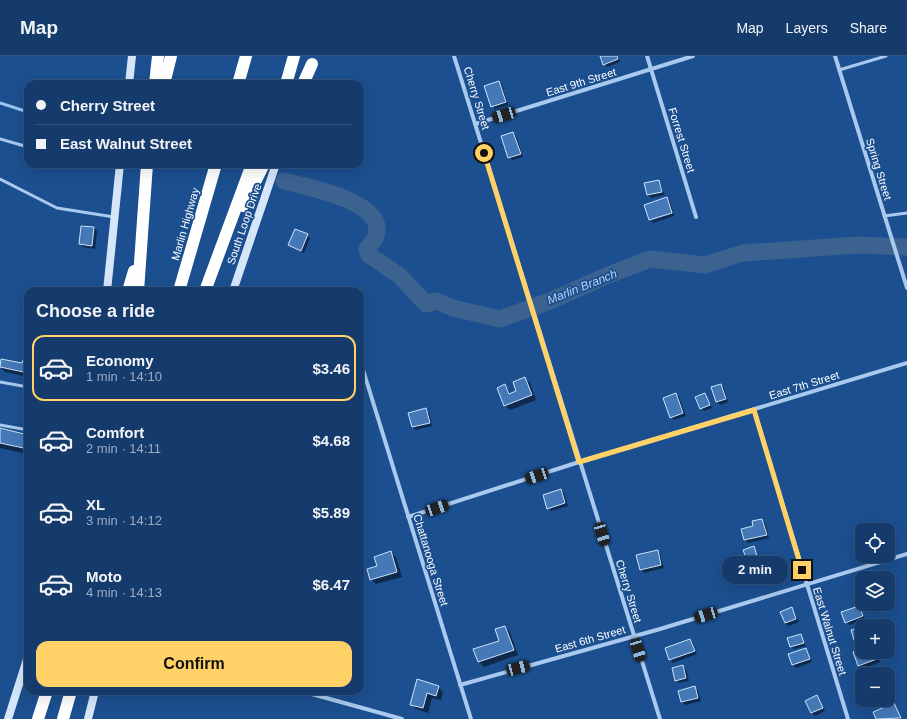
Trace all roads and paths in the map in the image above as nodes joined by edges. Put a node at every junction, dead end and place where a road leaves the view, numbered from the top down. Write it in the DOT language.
graph roads {
  1 [pos="132,56"];
  2 [pos="158,56"];
  3 [pos="171,56"];
  4 [pos="246,56"];
  5 [pos="294,56"];
  6 [pos="454,56"];
  7 [pos="647,56"];
  8 [pos="692,56"];
  9 [pos="835,56"];
  10 [pos="886,56"];
  11 [pos="314,60"];
  12 [pos="651,69"];
  13 [pos="839,70"];
  14 [pos="129,80"];
  15 [pos="155,80"];
  16 [pos="165,80"];
  17 [pos="239,80"];
  18 [pos="287,80"];
  19 [pos="306,80"];
  20 [pos="475,124"];
  21 [pos="0,139"];
  22 [pos="24,146"];
  23 [pos="120,168"];
  24 [pos="147,168"];
  25 [pos="215,168"];
  26 [pos="251,168"];
  27 [pos="262,168"];
  28 [pos="275,168"];
  29 [pos="0,179"];
  30 [pos="907,213"];
  31 [pos="884,216"];
  32 [pos="114,217"];
  33 [pos="696,217"];
  34 [pos="143,233"];
  35 [pos="212,272"];
  36 [pos="107,287"];
  37 [pos="129,287"];
  38 [pos="138,287"];
  39 [pos="181,287"];
  40 [pos="206,287"];
  41 [pos="233,287"];
  42 [pos="907,288"];
  43 [pos="907,363"];
  44 [pos="364,373"];
  45 [pos="0,382"];
  46 [pos="24,386"];
  47 [pos="754,410"];
  48 [pos="0,425"];
  49 [pos="24,429"];
  50 [pos="579,462"];
  51 [pos="408,517"];
  52 [pos="907,554"];
  53 [pos="806,584"];
  54 [pos="634,636"];
  55 [pos="24,669"];
  56 [pos="460,685"];
  57 [pos="46,695"];
  58 [pos="71,695"];
  59 [pos="94,695"];
  60 [pos="314,695"];
  61 [pos="387,717"];
  62 [pos="8,719"];
  63 [pos="38,719"];
  64 [pos="62,719"];
  65 [pos="88,719"];
  66 [pos="402,719"];
  67 [pos="471,719"];
  68 [pos="660,719"];
  69 [pos="848,719"];
  1 -- 14 [label="street"];
  2 -- 15 [label="highway"];
  3 -- 16 [label="highway"];
  4 -- 17 [label="highway"];
  5 -- 18 [label="highway"];
  6 -- 20 [label="street, Cherry Street"];
  7 -- 12 [label="street"];
  8 -- 12 [label="street, East 9th Street"];
  9 -- 13 [label="street, Spring Street"];
  10 -- 13 [label="lane"];
  11 -- 19 [label="highway"];
  12 -- 20 [label="street, East 9th Street"];
  12 -- 33 [label="street, Forrest Street"];
  13 -- 31 [label="street, Spring Street"];
  20 -- 50 [label="street, Cherry Street"];
  21 -- 22 [label="lane"];
  23 -- 32 [label="street"];
  24 -- 34 [label="highway"];
  25 -- 39 [label="highway, Marlin Highway"];
  26 -- 35 [label="highway"];
  27 -- 35 [label="highway"];
  28 -- 41 [label="street, South Loop Drive"];
  29 -- 32 [label="lane"];
  30 -- 31 [label="lane"];
  31 -- 42 [label="street, Spring Street"];
  32 -- 36 [label="street"];
  34 -- 37 [label="highway"];
  34 -- 38 [label="highway"];
  35 -- 40 [label="highway"];
  43 -- 47 [label="street, East 7th Street"];
  44 -- 51 [label="street, Chattanooga Street"];
  45 -- 46 [label="lane"];
  47 -- 50 [label="street, East 7th Street"];
  47 -- 53 [label="street, East Walnut Street"];
  48 -- 49 [label="lane"];
  50 -- 51 [label="street, East 7th Street"];
  50 -- 54 [label="street, Cherry Street"];
  51 -- 56 [label="street, Chattanooga Street"];
  52 -- 53 [label="street, East 6th Street"];
  53 -- 54 [label="street, East 6th Street"];
  53 -- 69 [label="street, East Walnut Street"];
  54 -- 56 [label="street, East 6th Street"];
  54 -- 68 [label="street, Cherry Street"];
  55 -- 62 [label="street"];
  56 -- 67 [label="street, Chattanooga Street"];
  57 -- 63 [label="highway"];
  58 -- 64 [label="highway"];
  59 -- 65 [label="street"];
  60 -- 61 [label="street"];
  61 -- 66 [label="street"];
}
